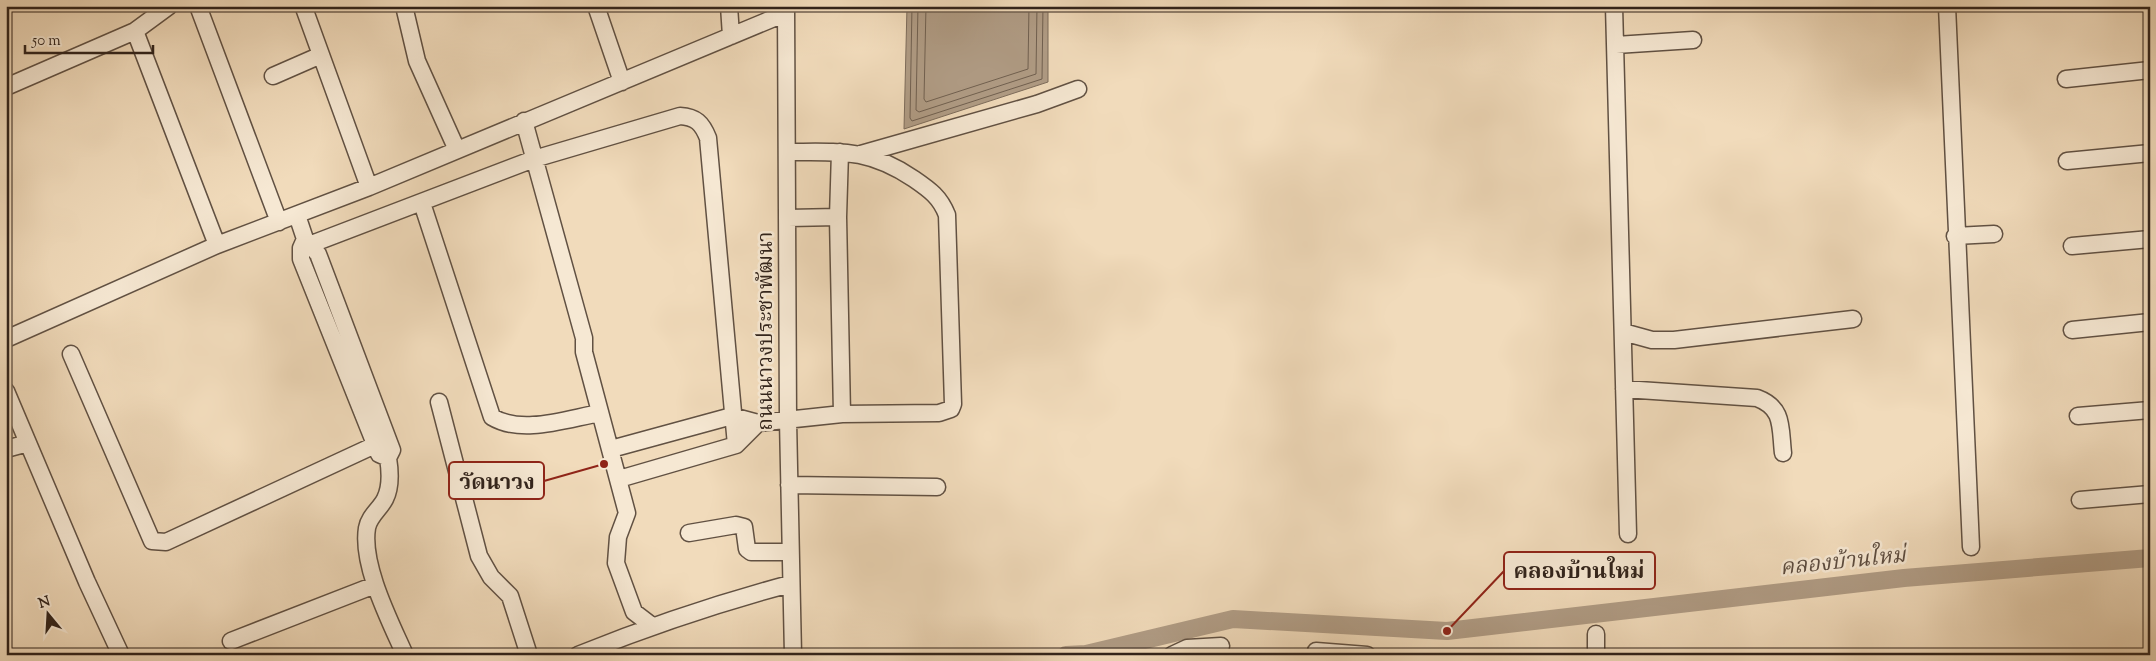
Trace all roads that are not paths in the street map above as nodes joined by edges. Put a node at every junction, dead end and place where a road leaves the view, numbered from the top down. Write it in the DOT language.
graph roads {
  1 [pos="169,6"];
  2 [pos="198,6"];
  3 [pos="404,6"];
  4 [pos="596,6"];
  5 [pos="729,6"];
  6 [pos="1614,6"];
  7 [pos="1947,6"];
  8 [pos="304,8"];
  9 [pos="786,10"];
  10 [pos="135,31"];
  11 [pos="732,36"];
  12 [pos="1692,40"];
  13 [pos="1616,45"];
  14 [pos="321,55"];
  15 [pos="2150,70"];
  16 [pos="273,76"];
  17 [pos="2066,79"];
  18 [pos="622,82"];
  19 [pos="6,87"];
  20 [pos="1078,89"];
  21 [pos="524,121"];
  22 [pos="457,150"];
  23 [pos="788,152"];
  24 [pos="840,152"];
  25 [pos="2150,153"];
  26 [pos="861,154"];
  27 [pos="534,159"];
  28 [pos="2067,161"];
  29 [pos="370,187"];
  30 [pos="422,203"];
  31 [pos="298,215"];
  32 [pos="838,217"];
  33 [pos="788,218"];
  34 [pos="279,222"];
  35 [pos="1994,234"];
  36 [pos="1956,236"];
  37 [pos="2150,238"];
  38 [pos="306,244"];
  39 [pos="217,245"];
  40 [pos="2072,246"];
  41 [pos="1853,319"];
  42 [pos="2150,322"];
  43 [pos="2072,330"];
  44 [pos="1623,332"];
  45 [pos="6,338"];
  46 [pos="71,354"];
  47 [pos="1624,390"];
  48 [pos="6,391"];
  49 [pos="439,402"];
  50 [pos="2150,410"];
  51 [pos="600,413"];
  52 [pos="842,414"];
  53 [pos="732,416"];
  54 [pos="2078,416"];
  55 [pos="788,420"];
  56 [pos="758,423"];
  57 [pos="28,443"];
  58 [pos="736,444"];
  59 [pos="375,445"];
  60 [pos="6,449"];
  61 [pos="611,449"];
  62 [pos="1784,453"];
  63 [pos="388,458"];
  64 [pos="619,479"];
  65 [pos="789,485"];
  66 [pos="937,487"];
  67 [pos="2150,494"];
  68 [pos="2080,500"];
  69 [pos="689,533"];
  70 [pos="1628,534"];
  71 [pos="1971,547"];
  72 [pos="790,552"];
  73 [pos="790,584"];
  74 [pos="375,585"];
  75 [pos="651,625"];
  76 [pos="1596,634"];
  77 [pos="231,640"];
  78 [pos="1221,646"];
  79 [pos="793,648"];
  80 [pos="1316,651"];
  81 [pos="121,655"];
  82 [pos="405,655"];
  83 [pos="530,655"];
  84 [pos="578,655"];
  85 [pos="1172,655"];
  86 [pos="1366,655"];
  87 [pos="1596,655"];
  1 -- 10 [label="street"];
  2 -- 34 [label="street"];
  3 -- 22 [label="street"];
  4 -- 18 [label="street"];
  5 -- 11 [label="street"];
  6 -- 13 [label="street"];
  7 -- 36 [label="street"];
  8 -- 14 [label="street"];
  9 -- 11 [label="street"];
  9 -- 23 [label="street, ถนนนาวงประชาพัฒนา"];
  10 -- 19 [label="street"];
  10 -- 39 [label="street"];
  11 -- 18 [label="street"];
  12 -- 13 [label="street"];
  13 -- 44 [label="street"];
  14 -- 16 [label="street"];
  14 -- 29 [label="street"];
  15 -- 17 [label="street"];
  18 -- 21 [label="street"];
  20 -- 26 [label="street"];
  21 -- 22 [label="street"];
  21 -- 27 [label="street"];
  22 -- 29 [label="street"];
  23 -- 24 [label="street"];
  23 -- 33 [label="street, ถนนนาวงประชาพัฒนา"];
  24 -- 26 [label="street"];
  24 -- 32 [label="street"];
  25 -- 28 [label="street"];
  26 -- 52 [label="street"];
  27 -- 30 [label="street"];
  27 -- 51 [label="street"];
  27 -- 53 [label="street"];
  29 -- 31 [label="street"];
  30 -- 38 [label="street"];
  30 -- 51 [label="street"];
  31 -- 34 [label="street"];
  31 -- 38 [label="street"];
  32 -- 33 [label="street"];
  32 -- 52 [label="street"];
  33 -- 55 [label="street, ถนนนาวงประชาพัฒนา"];
  34 -- 39 [label="street"];
  35 -- 36 [label="street"];
  36 -- 71 [label="street"];
  37 -- 40 [label="street"];
  38 -- 59 [label="street"];
  38 -- 63 [label="street"];
  39 -- 45 [label="street"];
  41 -- 44 [label="street"];
  42 -- 43 [label="street"];
  44 -- 47 [label="street"];
  46 -- 59 [label="street"];
  47 -- 62 [label="street"];
  47 -- 70 [label="street"];
  48 -- 57 [label="street"];
  49 -- 83 [label="street"];
  50 -- 54 [label="street"];
  51 -- 61 [label="street"];
  52 -- 55 [label="street"];
  53 -- 56 [label="street"];
  53 -- 58 [label="street"];
  53 -- 61 [label="street"];
  55 -- 56 [label="street"];
  55 -- 65 [label="street, ถนนนาวงประชาพัฒนา"];
  56 -- 58 [label="street"];
  57 -- 60 [label="street"];
  57 -- 81 [label="street"];
  58 -- 64 [label="street"];
  59 -- 63 [label="street"];
  61 -- 64 [label="street"];
  63 -- 74 [label="street"];
  64 -- 75 [label="street"];
  65 -- 66 [label="street"];
  65 -- 72 [label="street, ถนนนาวงประชาพัฒนา"];
  67 -- 68 [label="street"];
  69 -- 72 [label="street"];
  72 -- 73 [label="street, ถนนนาวงประชาพัฒนา"];
  73 -- 75 [label="street"];
  73 -- 79 [label="street, ถนนนาวงประชาพัฒนา"];
  74 -- 77 [label="street"];
  74 -- 82 [label="street"];
  75 -- 84 [label="street"];
  76 -- 87 [label="street"];
  78 -- 85 [label="street"];
  80 -- 86 [label="street"];
}
